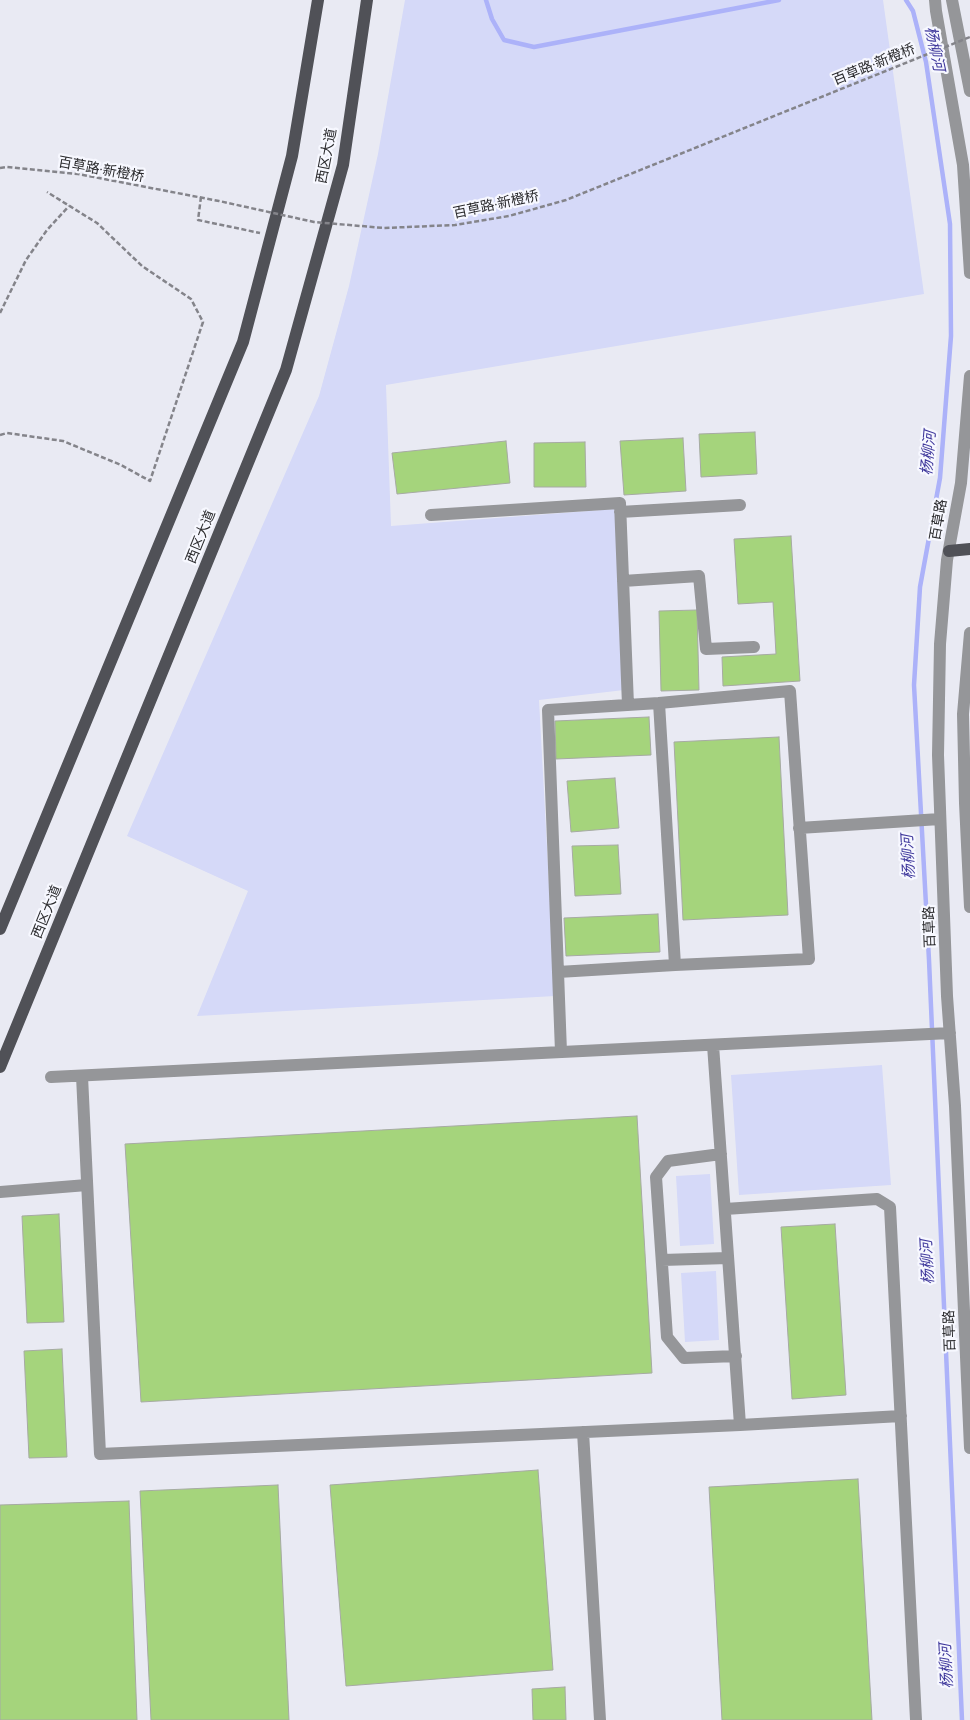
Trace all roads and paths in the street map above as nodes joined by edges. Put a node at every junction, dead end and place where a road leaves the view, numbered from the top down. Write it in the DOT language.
graph roads {
  1 [pos="318,0"];
  2 [pos="367,0"];
  3 [pos="935,0"];
  4 [pos="952,0"];
  5 [pos="970,37"];
  6 [pos="970,91"];
  7 [pos="0,168"];
  8 [pos="47,192"];
  9 [pos="201,197"];
  10 [pos="69,206"];
  11 [pos="271,235"];
  12 [pos="970,273"];
  13 [pos="0,314"];
  14 [pos="970,376"];
  15 [pos="0,435"];
  16 [pos="740,505"];
  17 [pos="620,512"];
  18 [pos="432,515"];
  19 [pos="970,549"];
  20 [pos="949,551"];
  21 [pos="623,581"];
  22 [pos="970,633"];
  23 [pos="754,647"];
  24 [pos="659,704"];
  25 [pos="628,705"];
  26 [pos="934,820"];
  27 [pos="799,828"];
  28 [pos="970,907"];
  29 [pos="0,929"];
  30 [pos="674,965"];
  31 [pos="558,972"];
  32 [pos="944,1034"];
  33 [pos="713,1045"];
  34 [pos="561,1052"];
  35 [pos="0,1067"];
  36 [pos="82,1076"];
  37 [pos="51,1077"];
  38 [pos="721,1154"];
  39 [pos="87,1185"];
  40 [pos="0,1192"];
  41 [pos="725,1209"];
  42 [pos="728,1258"];
  43 [pos="662,1260"];
  44 [pos="736,1356"];
  45 [pos="901,1416"];
  46 [pos="740,1425"];
  47 [pos="584,1432"];
  48 [pos="970,1448"];
  49 [pos="600,1720"];
  50 [pos="916,1720"];
  1 -- 11 [label="main road"];
  2 -- 35 [label="main road, 西区大道"];
  3 -- 12 [label="street"];
  4 -- 6 [label="street"];
  5 -- 9 [label="path, 百草路·新橙桥, bridge"];
  7 -- 9 [label="path, 百草路·新橙桥, bridge"];
  8 -- 10 [label="path"];
  9 -- 11 [label="path"];
  10 -- 13 [label="path"];
  10 -- 15 [label="path"];
  11 -- 29 [label="main road"];
  14 -- 20 [label="street, 百草路"];
  16 -- 17 [label="street"];
  17 -- 18 [label="street"];
  17 -- 21 [label="street"];
  19 -- 20 [label="main road"];
  20 -- 26 [label="street, 百草路"];
  21 -- 23 [label="street"];
  21 -- 25 [label="street"];
  22 -- 28 [label="street"];
  24 -- 25 [label="street"];
  24 -- 27 [label="street"];
  24 -- 30 [label="street"];
  25 -- 31 [label="street"];
  26 -- 27 [label="street"];
  26 -- 32 [label="street, 百草路"];
  27 -- 30 [label="street"];
  30 -- 31 [label="street"];
  31 -- 34 [label="street"];
  32 -- 33 [label="street"];
  32 -- 48 [label="street, 百草路"];
  33 -- 34 [label="street"];
  33 -- 38 [label="street"];
  34 -- 36 [label="street"];
  36 -- 37 [label="street"];
  36 -- 39 [label="street"];
  38 -- 41 [label="street"];
  38 -- 43 [label="street"];
  39 -- 40 [label="street"];
  39 -- 47 [label="street"];
  41 -- 42 [label="street"];
  41 -- 45 [label="street"];
  42 -- 43 [label="street"];
  42 -- 44 [label="street"];
  43 -- 44 [label="street"];
  44 -- 46 [label="street"];
  45 -- 46 [label="street"];
  45 -- 50 [label="street"];
  46 -- 47 [label="street"];
  47 -- 49 [label="street"];
}
